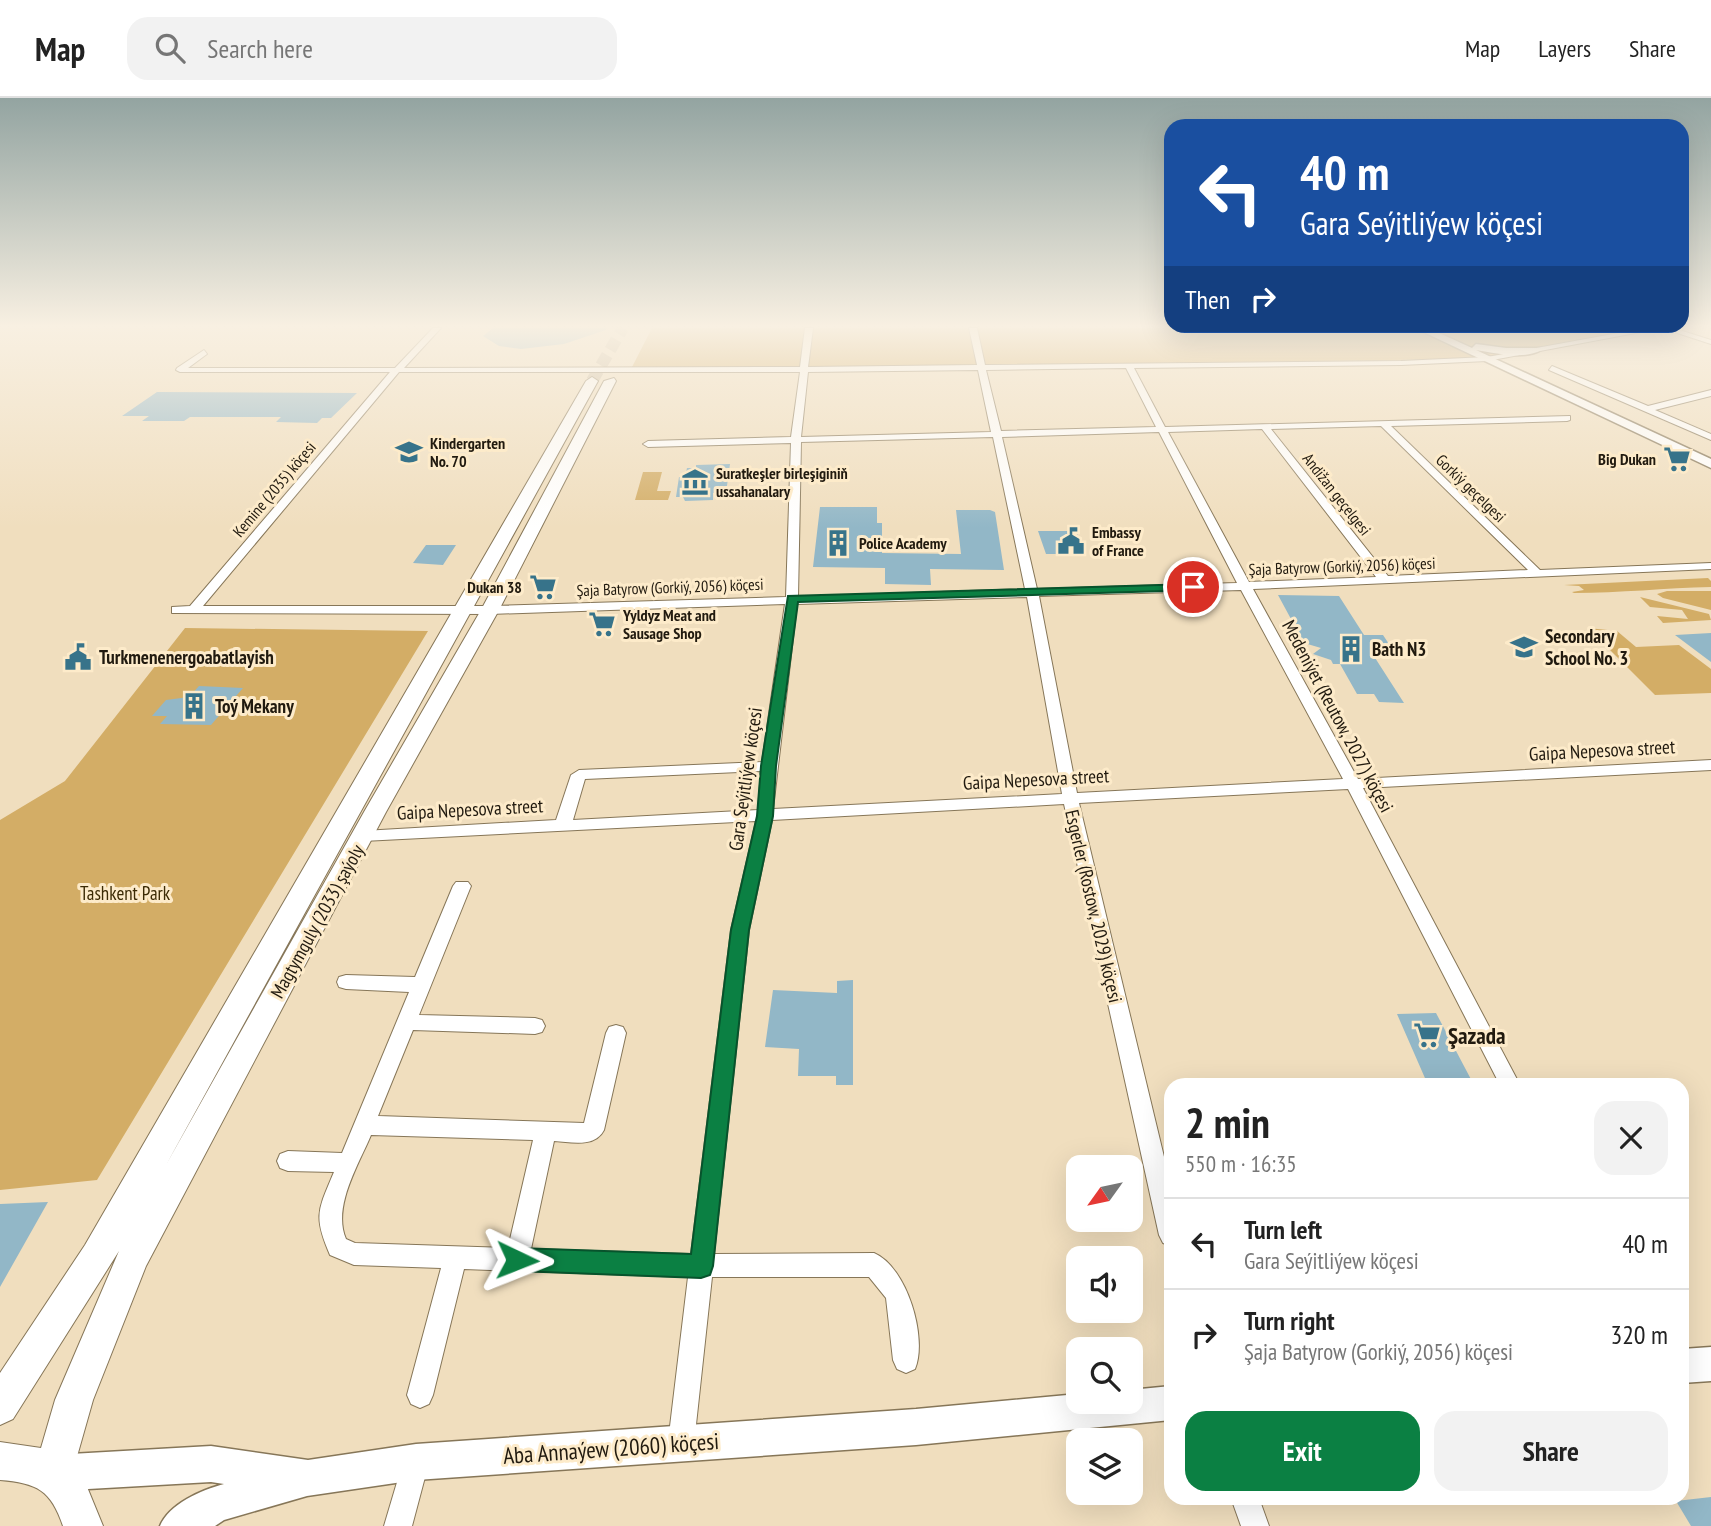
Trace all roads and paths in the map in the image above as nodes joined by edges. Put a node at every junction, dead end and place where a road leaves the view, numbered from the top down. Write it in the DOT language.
graph roads {
  1 [pos="375,395"];
  2 [pos="593,395"];
  3 [pos="594,395"];
  4 [pos="801,395"];
  5 [pos="987,395"];
  6 [pos="1144,395"];
  7 [pos="1561,395"];
  8 [pos="1614,395"];
  9 [pos="1704,395"];
  10 [pos="1647,409"];
  11 [pos="1567,418"];
  12 [pos="1384,424"];
  13 [pos="1265,427"];
  14 [pos="1162,430"];
  15 [pos="995,433"];
  16 [pos="796,438"];
  17 [pos="1711,438"];
  18 [pos="648,444"];
  19 [pos="1710,462"];
  20 [pos="1711,566"];
  21 [pos="1537,573"];
  22 [pos="1385,580"];
  23 [pos="1247,586"];
  24 [pos="1031,593"];
  25 [pos="792,598"];
  26 [pos="176,610"];
  27 [pos="193,610"];
  28 [pos="490,610"];
  29 [pos="464,611"];
  30 [pos="769,766"];
  31 [pos="1707,769"];
  32 [pos="1354,785"];
  33 [pos="1070,798"];
  34 [pos="765,816"];
  35 [pos="563,825"];
  36 [pos="363,836"];
  37 [pos="462,886"];
  38 [pos="346,982"];
  39 [pos="422,985"];
  40 [pos="407,1023"];
  41 [pos="535,1026"];
  42 [pos="615,1033"];
  43 [pos="1506,1078"];
  44 [pos="365,1125"];
  45 [pos="545,1133"];
  46 [pos="288,1161"];
  47 [pos="349,1163"];
  48 [pos="1164,1205"];
  49 [pos="456,1258"];
  50 [pos="517,1260"];
  51 [pos="701,1266"];
  52 [pos="906,1360"];
  53 [pos="1711,1364"];
  54 [pos="1689,1366"];
  55 [pos="420,1395"];
  56 [pos="1164,1405"];
  57 [pos="0,1406"];
  58 [pos="681,1443"];
  59 [pos="0,1461"];
  60 [pos="416,1462"];
  61 [pos="53,1473"];
  62 [pos="308,1478"];
  63 [pos="1248,1505"];
  64 [pos="83,1526"];
  65 [pos="178,1526"];
  66 [pos="398,1526"];
  67 [pos="1255,1526"];
  1 -- 27 [label="street, Kemine (2035) köçesi"];
  2 -- 29 [label="main road, Magtymguly (2033) şaýoly"];
  3 -- 28 [label="main road, Magtymguly (2033) şaýoly"];
  4 -- 16 [label="street, Gara Seýitliýew köçesi"];
  5 -- 15 [label="street, Esgerler (Rostow, 2029) köçesi"];
  6 -- 14 [label="street, Medeniýet (Reutow, 2027) köçesi"];
  7 -- 19 [label="street"];
  8 -- 10 [label="street"];
  9 -- 10 [label="street"];
  10 -- 17 [label="street"];
  11 -- 12 [label="street"];
  12 -- 13 [label="street"];
  12 -- 21 [label="street, Gorkiý geçelgesi"];
  13 -- 14 [label="street"];
  13 -- 22 [label="street, Andižan geçelgesi"];
  14 -- 15 [label="street"];
  14 -- 23 [label="street, Medeniýet (Reutow, 2027) köçesi"];
  15 -- 16 [label="street"];
  15 -- 24 [label="street, Esgerler (Rostow, 2029) köçesi"];
  16 -- 18 [label="street"];
  16 -- 25 [label="street, Gara Seýitliýew köçesi"];
  20 -- 21 [label="street, Şaja Batyrow (Gorkiý, 2056) köçesi"];
  21 -- 22 [label="street, Şaja Batyrow (Gorkiý, 2056) köçesi"];
  22 -- 23 [label="street, Şaja Batyrow (Gorkiý, 2056) köçesi"];
  23 -- 24 [label="street, Şaja Batyrow (Gorkiý, 2056) köçesi"];
  23 -- 32 [label="street, Medeniýet (Reutow, 2027) köçesi"];
  24 -- 25 [label="street, Şaja Batyrow (Gorkiý, 2056) köçesi"];
  24 -- 33 [label="street, Esgerler (Rostow, 2029) köçesi"];
  25 -- 28 [label="street, Şaja Batyrow (Gorkiý, 2056) köçesi"];
  25 -- 30 [label="street, Gara Seýitliýew köçesi"];
  26 -- 27 [label="street, Şaja Batyrow (Gorkiý, 2056) köçesi"];
  27 -- 29 [label="street, Şaja Batyrow (Gorkiý, 2056) köçesi"];
  28 -- 29 [label="street, Şaja Batyrow (Gorkiý, 2056) köçesi"];
  28 -- 36 [label="main road, Magtymguly (2033) şaýoly"];
  29 -- 57 [label="main road, Magtymguly (2033) şaýoly"];
  30 -- 34 [label="street, Gara Seýitliýew köçesi"];
  30 -- 35 [label="street"];
  31 -- 32 [label="street, Gaipa Nepesova street"];
  32 -- 33 [label="street, Gaipa Nepesova street"];
  32 -- 43 [label="street, Medeniýet (Reutow, 2027) köçesi"];
  33 -- 34 [label="street, Gaipa Nepesova street"];
  33 -- 48 [label="street, Esgerler (Rostow, 2029) köçesi"];
  34 -- 35 [label="street, Gaipa Nepesova street"];
  34 -- 51 [label="street, Gara Seýitliýew köçesi"];
  35 -- 36 [label="street, Gaipa Nepesova street"];
  36 -- 61 [label="main road, Magtymguly (2033) şaýoly"];
  37 -- 39 [label="street"];
  38 -- 39 [label="street"];
  39 -- 40 [label="street"];
  40 -- 41 [label="street"];
  40 -- 44 [label="street"];
  42 -- 45 [label="street"];
  44 -- 45 [label="street"];
  44 -- 47 [label="street"];
  45 -- 50 [label="street"];
  46 -- 47 [label="street"];
  47 -- 49 [label="street"];
  49 -- 50 [label="street"];
  49 -- 55 [label="street"];
  50 -- 51 [label="street"];
  51 -- 52 [label="street"];
  51 -- 58 [label="street, Gara Seýitliýew köçesi"];
  53 -- 54 [label="street"];
  56 -- 58 [label="street, Aba Annaýew (2060) köçesi"];
  58 -- 60 [label="street, Aba Annaýew (2060) köçesi"];
  59 -- 61 [label="main road"];
  60 -- 62 [label="street, Aba Annaýew (2060) köçesi"];
  60 -- 66 [label="street"];
  61 -- 62 [label="street, Aba Annaýew (2060) köçesi"];
  61 -- 64 [label="main road"];
  62 -- 65 [label="street"];
  63 -- 67 [label="street"];
}
